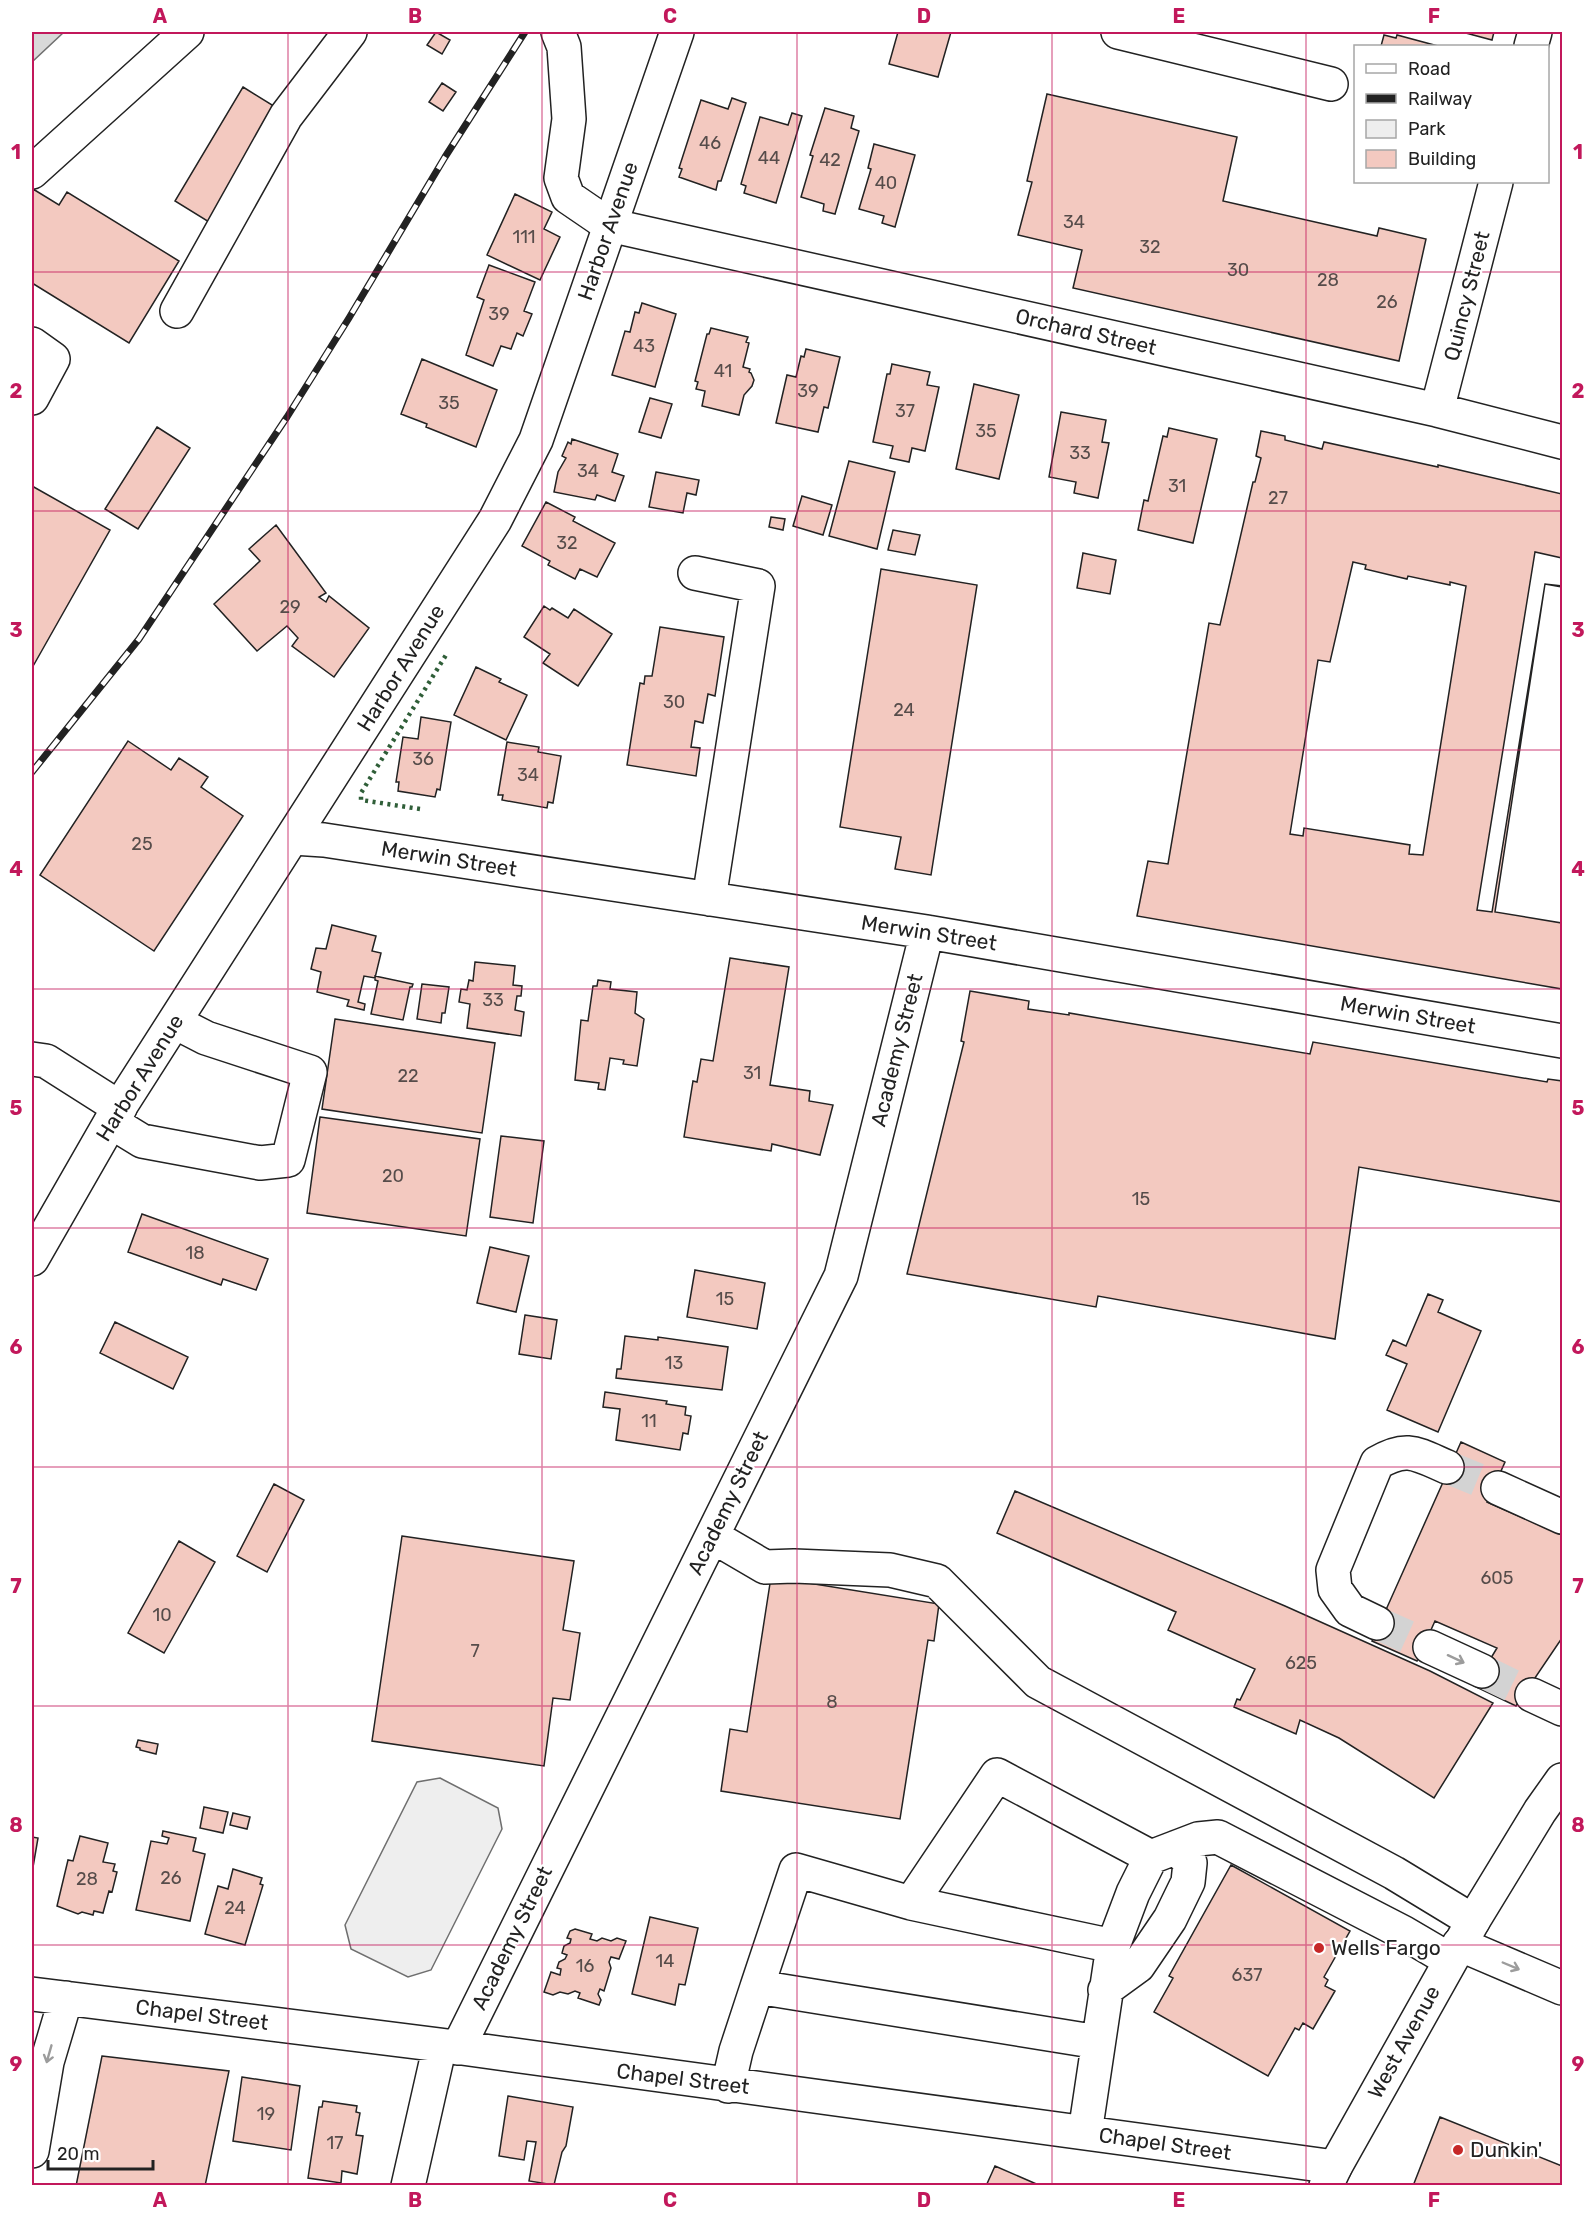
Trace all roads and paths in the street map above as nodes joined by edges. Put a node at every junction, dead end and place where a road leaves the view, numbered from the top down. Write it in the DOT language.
graph roads {
  1 [pos="187,32"];
  2 [pos="350,32"];
  3 [pos="558,32"];
  4 [pos="677,32"];
  5 [pos="1118,32"];
  6 [pos="1331,84"];
  7 [pos="32,172"];
  8 [pos="1496,183"];
  9 [pos="609,225"];
  10 [pos="177,311"];
  11 [pos="32,344"];
  12 [pos="32,398"];
  13 [pos="1437,410"];
  14 [pos="1563,442"];
  15 [pos="695,573"];
  16 [pos="293,838"];
  17 [pos="709,899"];
  18 [pos="927,932"];
  19 [pos="175,1022"];
  20 [pos="1563,1041"];
  21 [pos="32,1059"];
  22 [pos="115,1115"];
  23 [pos="32,1259"];
  24 [pos="1447,1467"];
  25 [pos="1498,1488"];
  26 [pos="1563,1517"];
  27 [pos="712,1536"];
  28 [pos="1377,1623"];
  29 [pos="1430,1647"];
  30 [pos="1482,1671"];
  31 [pos="1532,1695"];
  32 [pos="1563,1709"];
  33 [pos="1563,1780"];
  34 [pos="1164,1852"];
  35 [pos="912,1903"];
  36 [pos="1460,1942"];
  37 [pos="1113,1946"];
  38 [pos="757,1987"];
  39 [pos="1563,1988"];
  40 [pos="1105,1990"];
  41 [pos="32,1994"];
  42 [pos="66,1998"];
  43 [pos="1098,2042"];
  44 [pos="449,2047"];
  45 [pos="728,2086"];
  46 [pos="1084,2133"];
  47 [pos="32,2151"];
  48 [pos="1331,2176"];
  49 [pos="408,2186"];
  1 -- 7 [label="street"];
  2 -- 10 [label="street"];
  3 -- 9 [label="street"];
  4 -- 9 [label="street, Harbor Avenue"];
  5 -- 6 [label="street"];
  8 -- 13 [label="street, Quincy Street"];
  9 -- 13 [label="street, Orchard Street"];
  9 -- 16 [label="street, Harbor Avenue"];
  11 -- 12 [label="street"];
  13 -- 14 [label="street, Orchard Street"];
  15 -- 17 [label="street"];
  16 -- 17 [label="street, Merwin Street"];
  16 -- 19 [label="street, Harbor Avenue"];
  17 -- 18 [label="street, Merwin Street"];
  18 -- 20 [label="street, Merwin Street"];
  18 -- 27 [label="street, Academy Street"];
  19 -- 22 [label="street, Harbor Avenue"];
  19 -- 22 [label="street"];
  21 -- 22 [label="street"];
  22 -- 23 [label="street, Harbor Avenue"];
  24 -- 28 [label="street"];
  25 -- 26 [label="street"];
  27 -- 36 [label="street"];
  27 -- 44 [label="street, Academy Street"];
  29 -- 30 [label="street, one-way"];
  31 -- 32 [label="street"];
  33 -- 36 [label="street, West Avenue"];
  34 -- 35 [label="street"];
  34 -- 36 [label="street"];
  34 -- 37 [label="street"];
  34 -- 40 [label="street"];
  35 -- 37 [label="street"];
  35 -- 38 [label="street"];
  36 -- 39 [label="street, one-way"];
  36 -- 48 [label="street, West Avenue"];
  37 -- 40 [label="street"];
  38 -- 43 [label="street"];
  38 -- 45 [label="street"];
  40 -- 43 [label="street"];
  41 -- 42 [label="street, Chapel Street"];
  42 -- 44 [label="street, Chapel Street"];
  42 -- 47 [label="street, one-way"];
  43 -- 46 [label="street"];
  44 -- 45 [label="street, Chapel Street"];
  44 -- 49 [label="street, Academy Street"];
  45 -- 46 [label="street, Chapel Street"];
  46 -- 48 [label="street, Chapel Street"];
}
